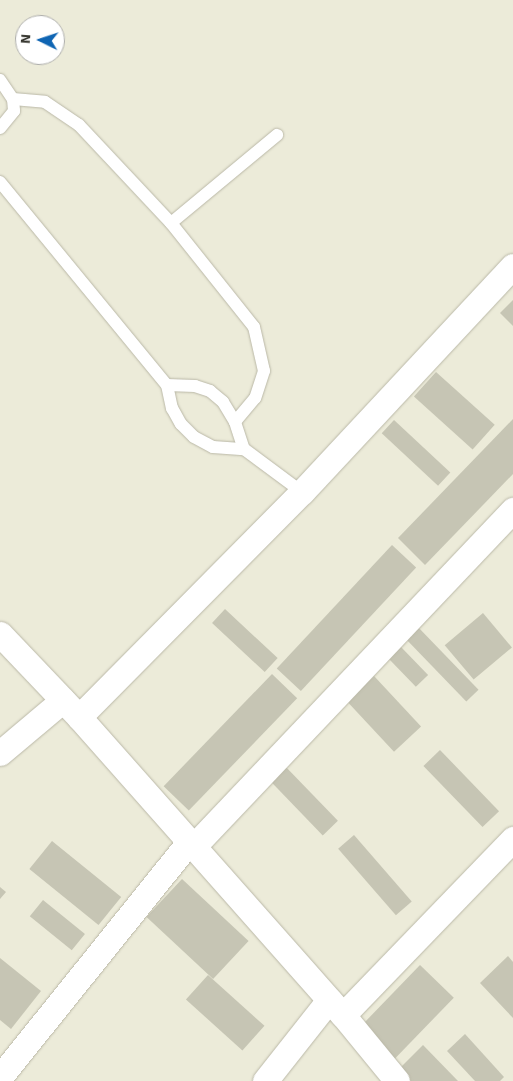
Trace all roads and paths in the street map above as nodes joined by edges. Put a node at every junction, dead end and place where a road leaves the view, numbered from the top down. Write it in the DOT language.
graph roads {
  1 [pos="0,80"];
  2 [pos="13,99"];
  3 [pos="0,128"];
  4 [pos="277,135"];
  5 [pos="0,182"];
  6 [pos="171,223"];
  7 [pos="513,266"];
  8 [pos="167,385"];
  9 [pos="235,422"];
  10 [pos="244,449"];
  11 [pos="302,492"];
  12 [pos="513,510"];
  13 [pos="0,634"];
  14 [pos="71,708"];
  15 [pos="0,753"];
  16 [pos="513,839"];
  17 [pos="191,845"];
  18 [pos="336,1008"];
  19 [pos="0,1077"];
  20 [pos="265,1081"];
  21 [pos="397,1081"];
  1 -- 2 [label="lane"];
  2 -- 3 [label="lane"];
  2 -- 6 [label="lane"];
  4 -- 6 [label="lane"];
  5 -- 8 [label="lane"];
  6 -- 9 [label="lane"];
  7 -- 11 [label="street"];
  8 -- 9 [label="lane"];
  8 -- 10 [label="lane"];
  9 -- 10 [label="lane"];
  10 -- 11 [label="lane"];
  11 -- 14 [label="street"];
  12 -- 17 [label="street"];
  13 -- 14 [label="street"];
  14 -- 15 [label="street"];
  14 -- 17 [label="street"];
  16 -- 18 [label="street"];
  17 -- 18 [label="street"];
  17 -- 19 [label="street"];
  18 -- 20 [label="street"];
  18 -- 21 [label="street"];
}
